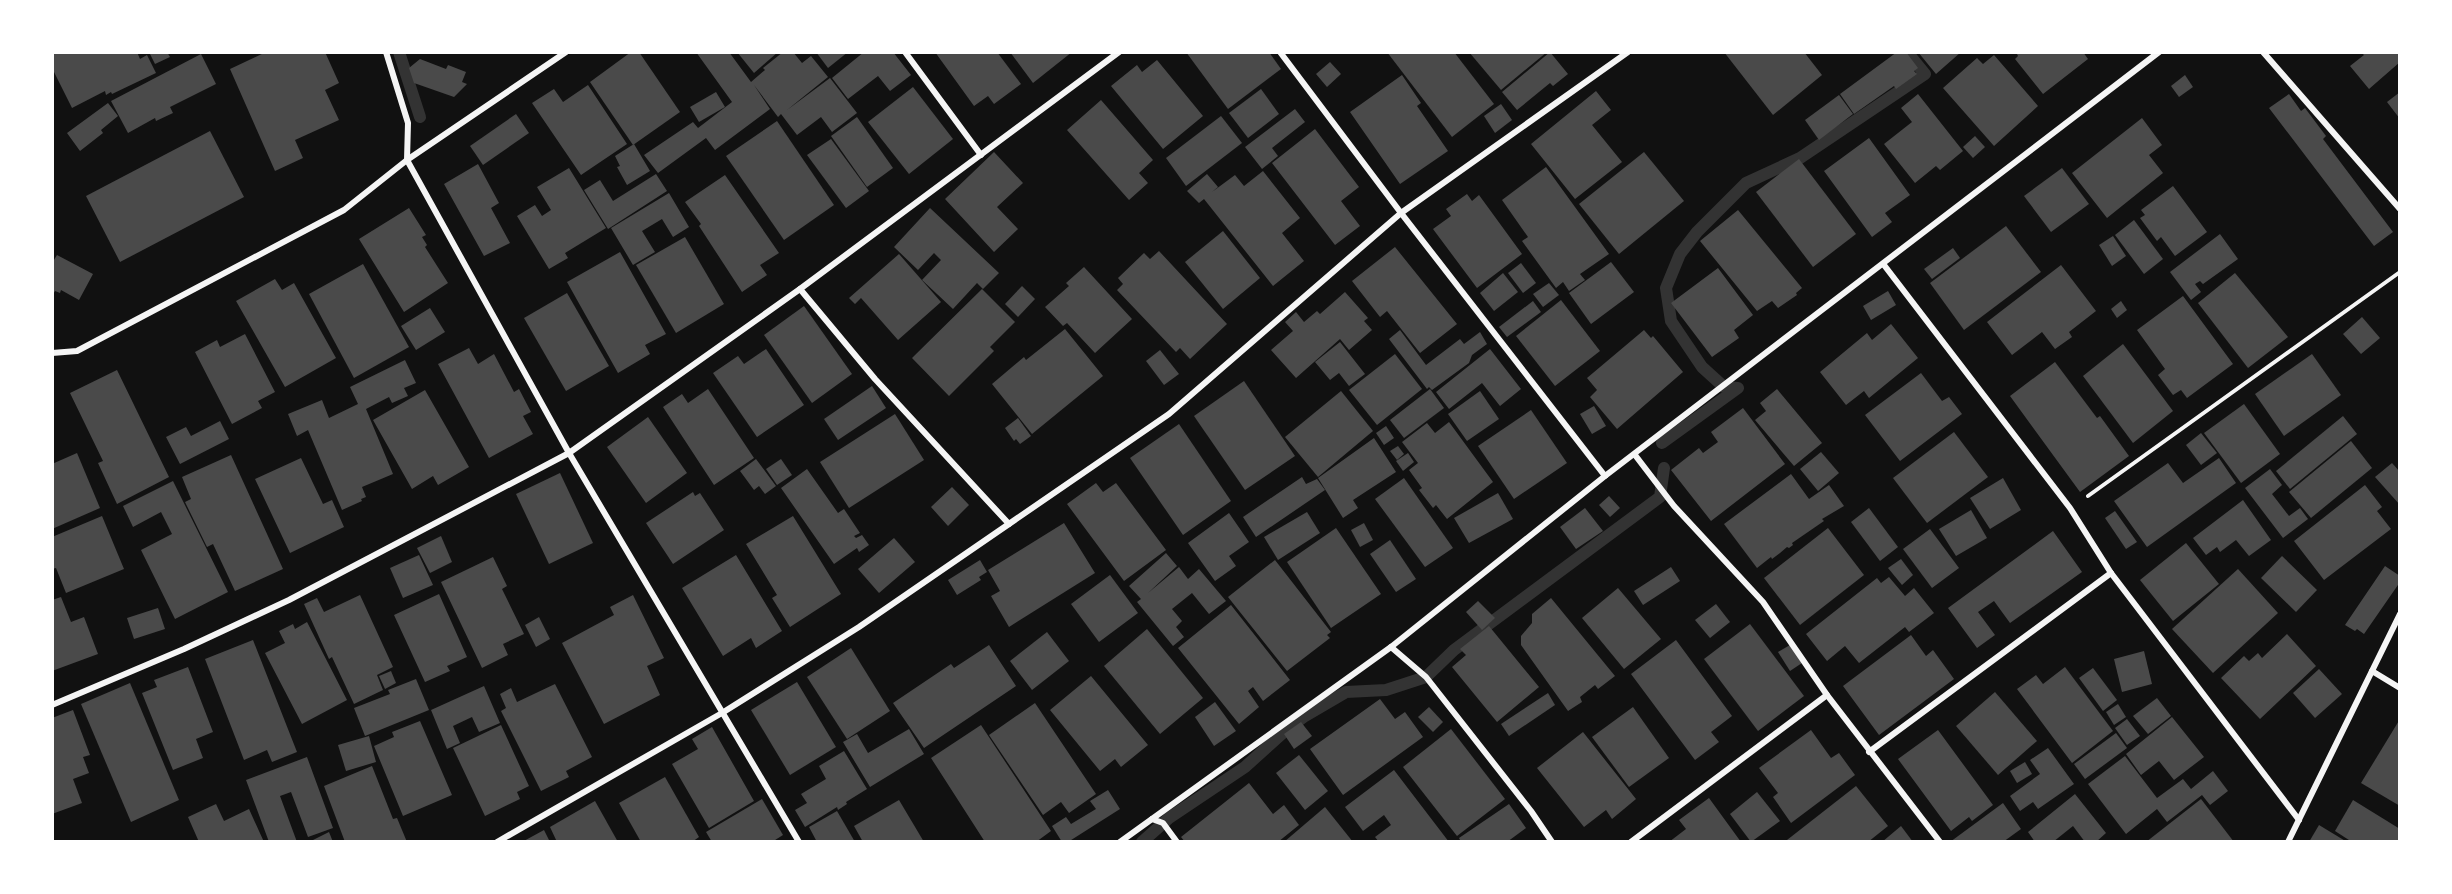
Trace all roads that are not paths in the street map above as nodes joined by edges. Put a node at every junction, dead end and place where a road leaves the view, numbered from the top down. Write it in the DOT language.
graph roads {
  1 [pos="386,52"];
  2 [pos="566,52"];
  3 [pos="905,52"];
  4 [pos="1119,52"];
  5 [pos="1280,52"];
  6 [pos="1628,52"];
  7 [pos="2159,52"];
  8 [pos="2263,52"];
  9 [pos="981,155"];
  10 [pos="407,160"];
  11 [pos="2400,209"];
  12 [pos="1401,213"];
  13 [pos="1884,265"];
  14 [pos="800,289"];
  15 [pos="52,352"];
  16 [pos="569,453"];
  17 [pos="1635,455"];
  18 [pos="1605,476"];
  19 [pos="1009,524"];
  20 [pos="2111,573"];
  21 [pos="2400,614"];
  22 [pos="1391,647"];
  23 [pos="2372,671"];
  24 [pos="2400,688"];
  25 [pos="1827,695"];
  26 [pos="52,705"];
  27 [pos="722,713"];
  28 [pos="1869,752"];
  29 [pos="1152,819"];
  30 [pos="2299,820"];
  31 [pos="497,842"];
  32 [pos="799,842"];
  33 [pos="1120,842"];
  34 [pos="1177,842"];
  35 [pos="1552,842"];
  36 [pos="1631,842"];
  37 [pos="1940,842"];
  38 [pos="2288,842"];
  1 -- 10 [label="street"];
  2 -- 10 [label="street"];
  3 -- 9 [label="street"];
  4 -- 9 [label="street"];
  5 -- 12 [label="street"];
  6 -- 12 [label="street"];
  7 -- 13 [label="street"];
  8 -- 11 [label="street"];
  9 -- 14 [label="street"];
  10 -- 15 [label="street"];
  10 -- 16 [label="street"];
  12 -- 18 [label="street"];
  12 -- 19 [label="street"];
  13 -- 17 [label="street"];
  13 -- 20 [label="street"];
  14 -- 16 [label="street"];
  14 -- 19 [label="street"];
  16 -- 26 [label="street"];
  16 -- 27 [label="street"];
  17 -- 18 [label="street"];
  17 -- 25 [label="street"];
  18 -- 22 [label="street"];
  19 -- 27 [label="street"];
  20 -- 28 [label="street"];
  20 -- 30 [label="street"];
  21 -- 23 [label="street"];
  22 -- 29 [label="street"];
  22 -- 35 [label="street"];
  23 -- 24 [label="street"];
  23 -- 30 [label="street"];
  25 -- 28 [label="street"];
  25 -- 36 [label="street"];
  27 -- 31 [label="street"];
  27 -- 32 [label="street"];
  28 -- 37 [label="street"];
  29 -- 33 [label="street"];
  29 -- 34 [label="street"];
  30 -- 38 [label="street"];
}
